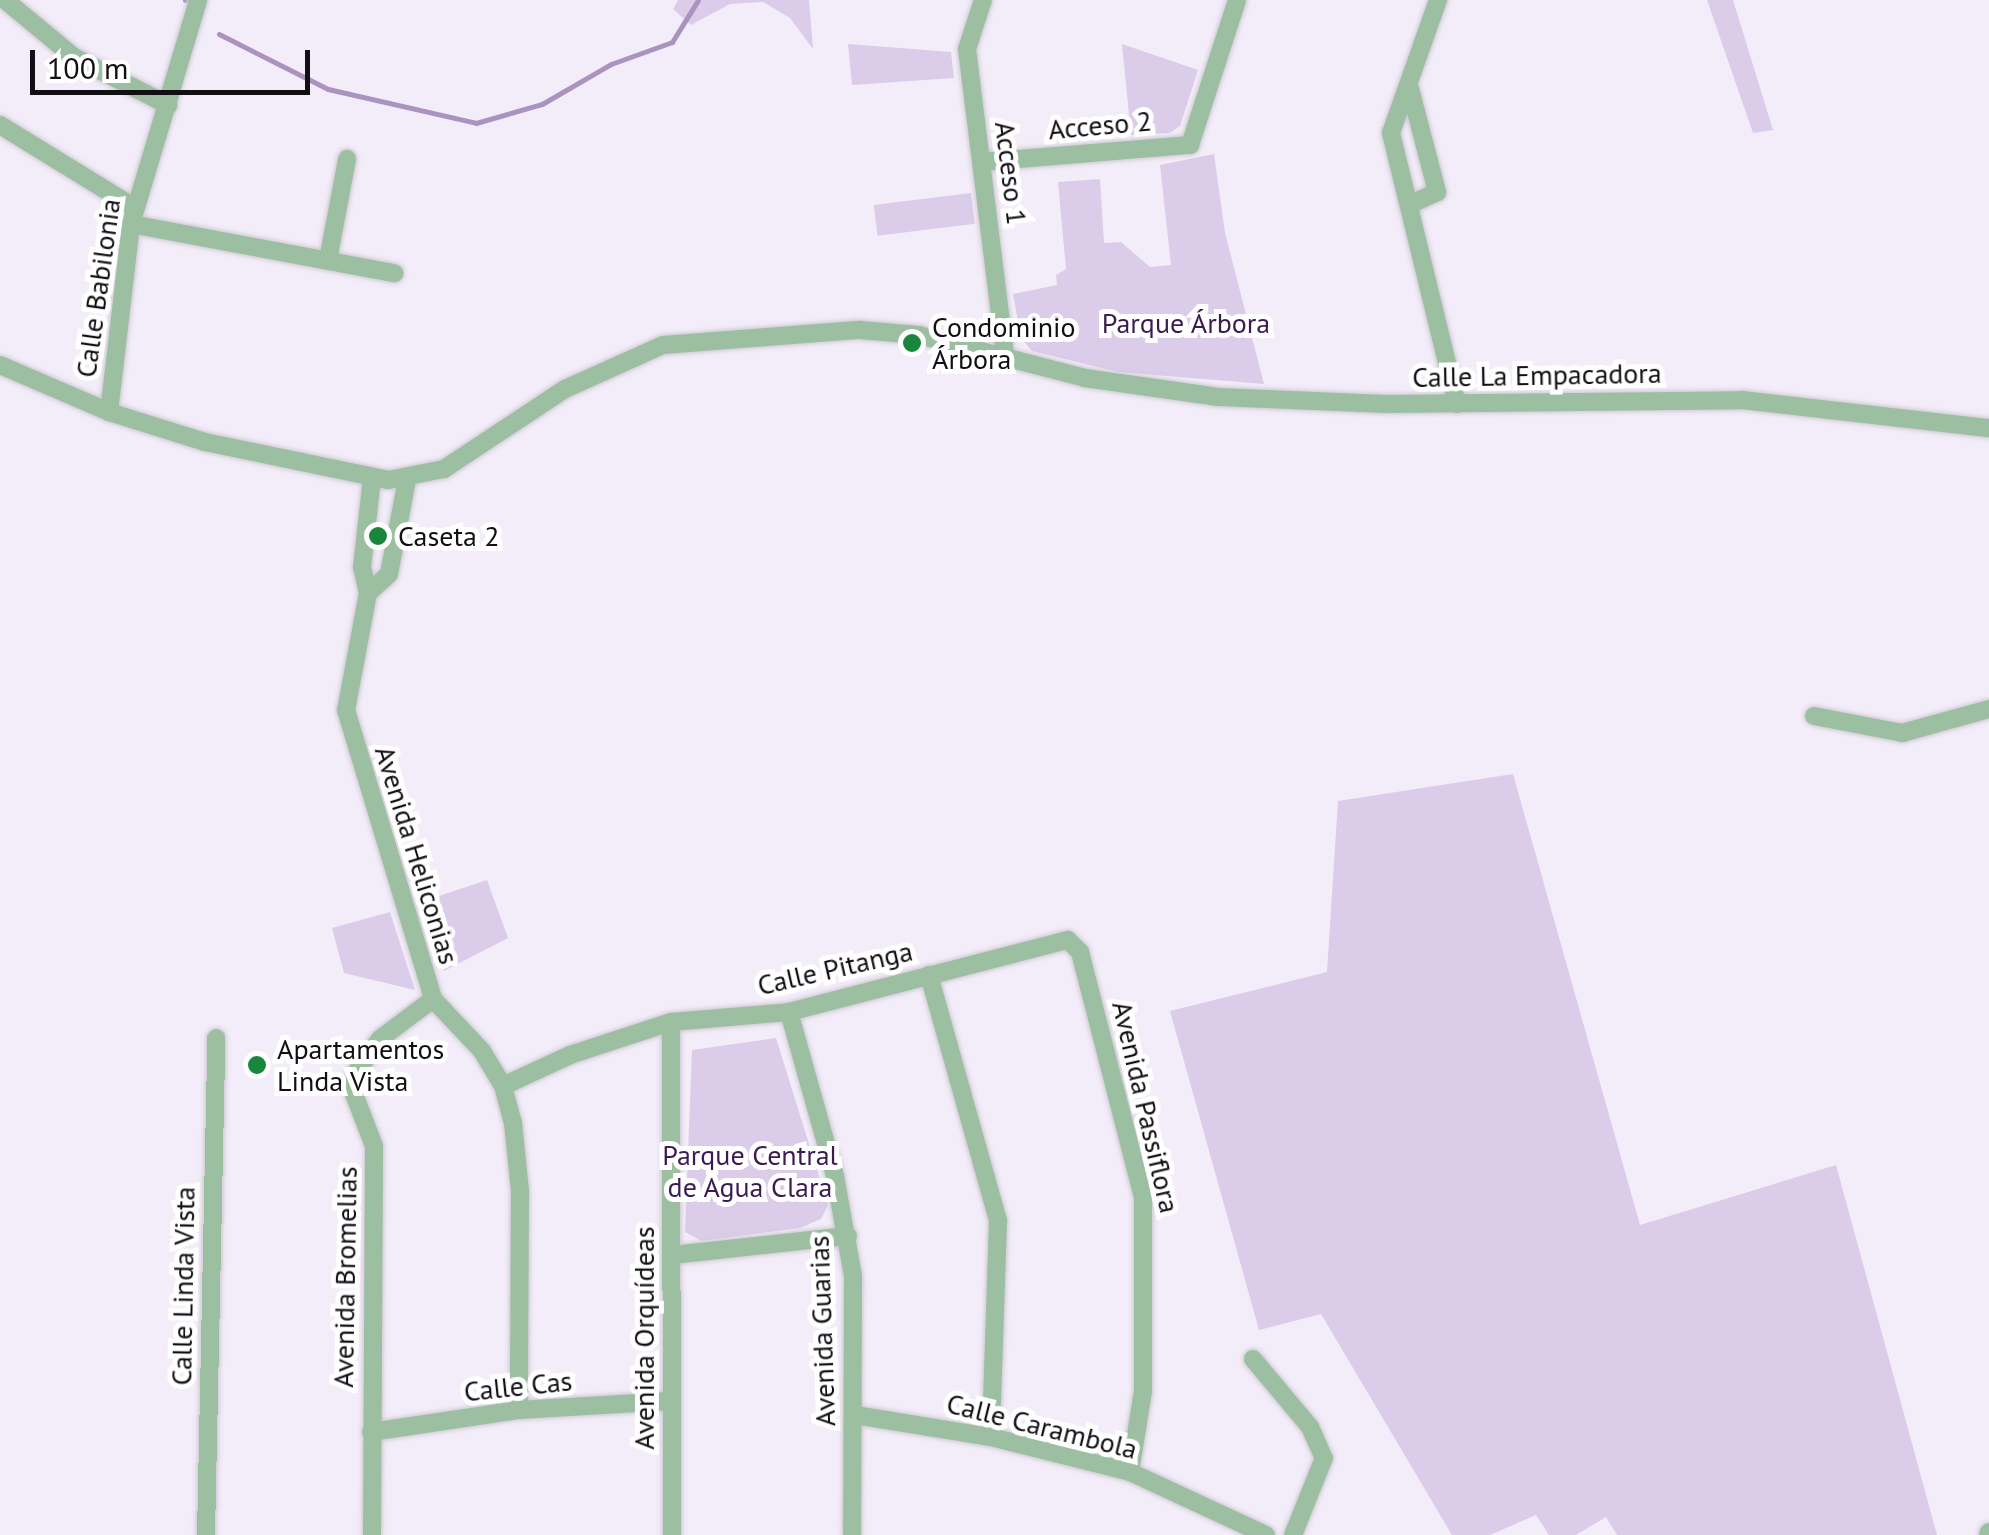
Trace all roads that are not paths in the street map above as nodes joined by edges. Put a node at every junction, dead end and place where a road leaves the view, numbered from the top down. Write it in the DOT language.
graph roads {
  1 [pos="5,0"];
  2 [pos="198,0"];
  3 [pos="983,0"];
  4 [pos="1238,0"];
  5 [pos="1438,0"];
  6 [pos="1409,85"];
  7 [pos="168,106"];
  8 [pos="0,125"];
  9 [pos="346,159"];
  10 [pos="982,162"];
  11 [pos="1409,206"];
  12 [pos="133,216"];
  13 [pos="328,260"];
  14 [pos="394,273"];
  15 [pos="1005,355"];
  16 [pos="0,365"];
  17 [pos="1457,404"];
  18 [pos="108,412"];
  19 [pos="1989,428"];
  20 [pos="372,478"];
  21 [pos="408,480"];
  22 [pos="368,593"];
  23 [pos="1989,709"];
  24 [pos="1814,716"];
  25 [pos="1068,940"];
  26 [pos="929,975"];
  27 [pos="433,999"];
  28 [pos="789,1012"];
  29 [pos="671,1022"];
  30 [pos="216,1038"];
  31 [pos="503,1086"];
  32 [pos="848,1236"];
  33 [pos="672,1254"];
  34 [pos="1253,1359"];
  35 [pos="671,1402"];
  36 [pos="519,1410"];
  37 [pos="854,1415"];
  38 [pos="371,1432"];
  39 [pos="992,1437"];
  40 [pos="1130,1472"];
  41 [pos="206,1535"];
  42 [pos="372,1535"];
  43 [pos="672,1535"];
  44 [pos="852,1535"];
  45 [pos="1266,1535"];
  46 [pos="1292,1535"];
  1 -- 7 [label="street"];
  2 -- 7 [label="street, Calle Babilonia"];
  3 -- 10 [label="street, Acceso 1"];
  4 -- 10 [label="street, Acceso 2"];
  5 -- 6 [label="street"];
  6 -- 11 [label="street"];
  6 -- 11 [label="street"];
  7 -- 12 [label="street, Calle Babilonia"];
  8 -- 12 [label="street"];
  9 -- 13 [label="street"];
  10 -- 15 [label="street, Acceso 1"];
  11 -- 17 [label="street"];
  12 -- 13 [label="street"];
  12 -- 18 [label="street, Calle Babilonia"];
  13 -- 14 [label="street"];
  15 -- 17 [label="street, Calle La Empacadora"];
  15 -- 21 [label="street, Calle La Empacadora"];
  16 -- 18 [label="street"];
  17 -- 19 [label="street, Calle La Empacadora"];
  18 -- 20 [label="street"];
  20 -- 21 [label="street"];
  20 -- 22 [label="street, Avenida Heliconias"];
  21 -- 22 [label="street, Avenida Heliconias"];
  22 -- 27 [label="street, Avenida Heliconias"];
  23 -- 24 [label="street"];
  25 -- 26 [label="street, Calle Pitanga"];
  25 -- 40 [label="street, Avenida Passiflora"];
  26 -- 28 [label="street, Calle Pitanga"];
  26 -- 39 [label="street"];
  27 -- 31 [label="street, Avenida Heliconias"];
  27 -- 38 [label="street, Avenida Bromelias"];
  28 -- 29 [label="street, Calle Pitanga"];
  28 -- 32 [label="street, Avenida Guarias"];
  29 -- 31 [label="street, Calle Pitanga"];
  29 -- 33 [label="street, Avenida Orquídeas"];
  30 -- 41 [label="street, Calle Linda Vista"];
  31 -- 36 [label="street, Avenida Heliconias"];
  32 -- 33 [label="street"];
  32 -- 37 [label="street, Avenida Guarias"];
  33 -- 35 [label="street, Avenida Orquídeas"];
  34 -- 46 [label="street"];
  35 -- 36 [label="street, Calle Cas"];
  35 -- 43 [label="street, Avenida Orquídeas"];
  36 -- 38 [label="street, Calle Cas"];
  37 -- 39 [label="street, Calle Carambola"];
  37 -- 44 [label="street, Avenida Guarias"];
  38 -- 42 [label="street, Avenida Bromelias"];
  39 -- 40 [label="street, Calle Carambola"];
  40 -- 45 [label="street, Calle Carambola"];
}
